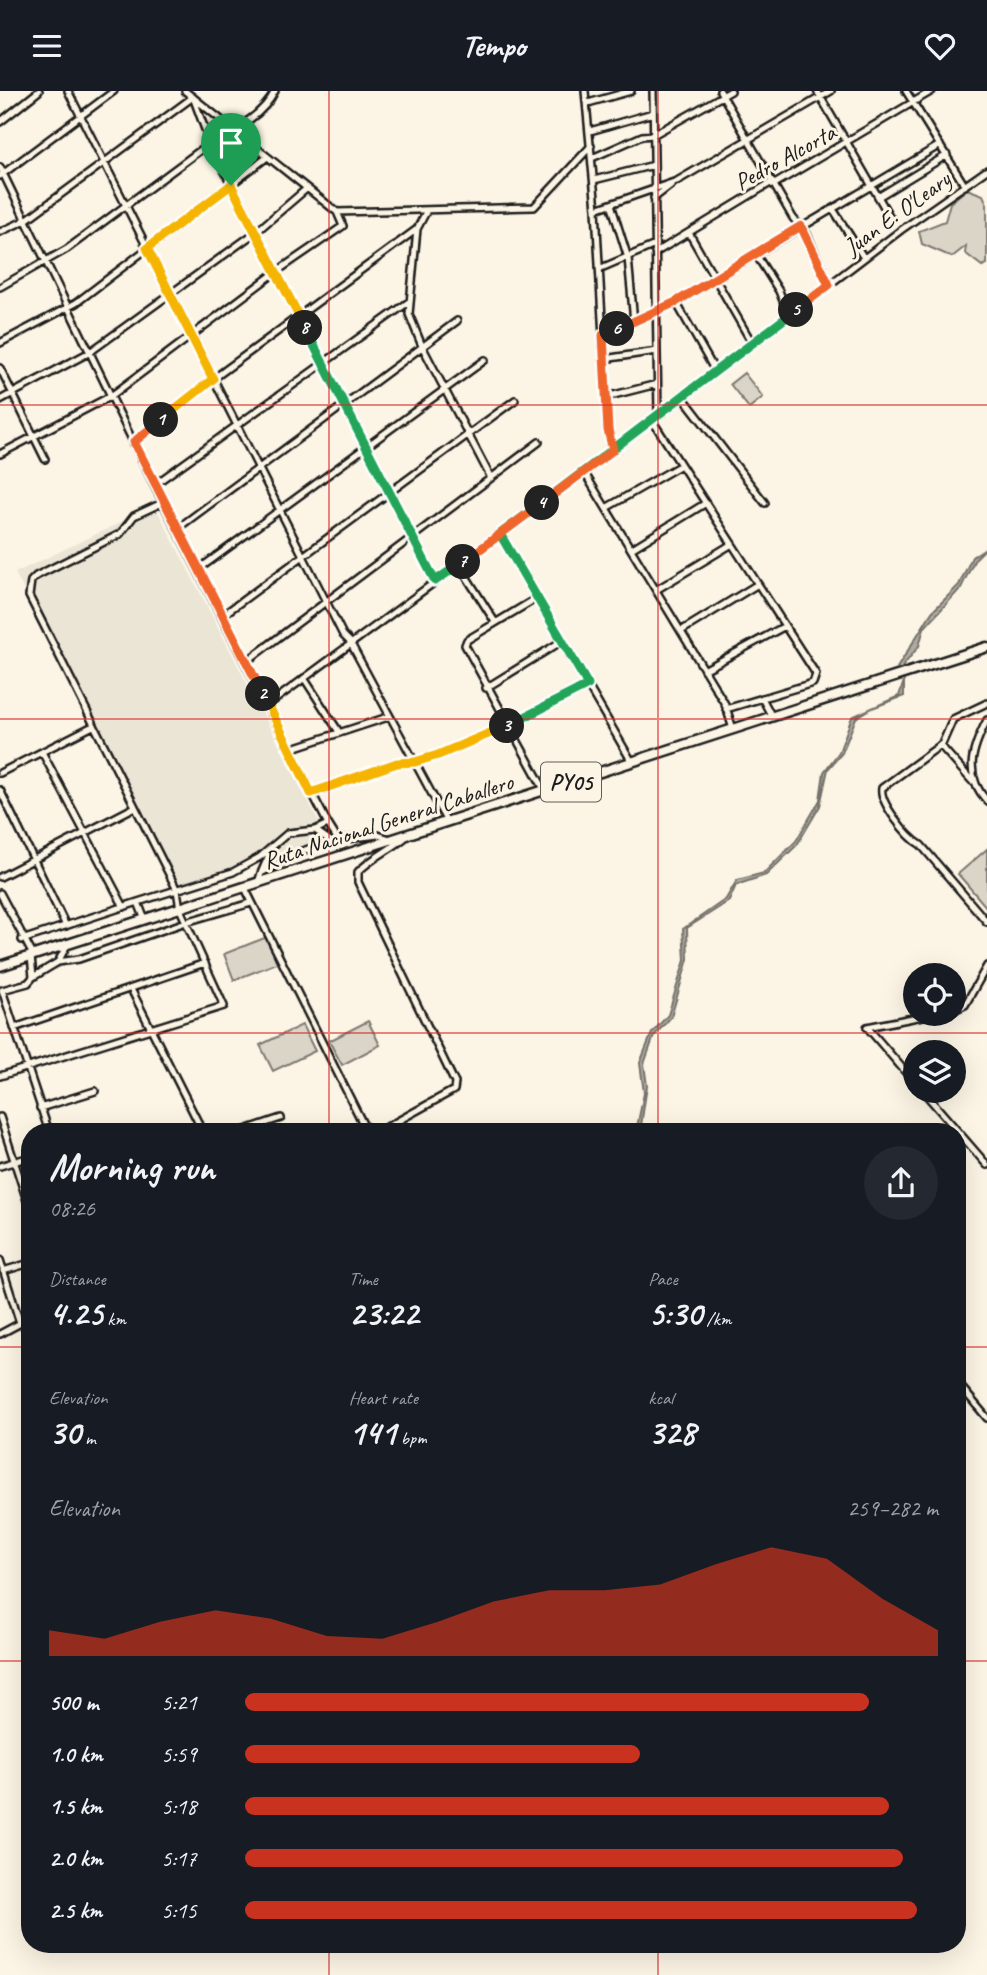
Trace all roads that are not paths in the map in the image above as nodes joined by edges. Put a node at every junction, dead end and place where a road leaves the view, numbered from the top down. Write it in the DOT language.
graph roads {
  1 [pos="39,91"];
  2 [pos="68,91"];
  3 [pos="114,91"];
  4 [pos="185,91"];
  5 [pos="275,91"];
  6 [pos="585,91"];
  7 [pos="631,91"];
  8 [pos="653,91"];
  9 [pos="731,91"];
  10 [pos="831,91"];
  11 [pos="906,91"];
  12 [pos="932,91"];
  13 [pos="722,93"];
  14 [pos="819,94"];
  15 [pos="193,97"];
  16 [pos="913,102"];
  17 [pos="588,103"];
  18 [pos="653,113"];
  19 [pos="81,116"];
  20 [pos="0,122"];
  21 [pos="233,131"];
  22 [pos="590,131"];
  23 [pos="653,135"];
  24 [pos="748,140"];
  25 [pos="210,143"];
  26 [pos="847,143"];
  27 [pos="940,145"];
  28 [pos="591,146"];
  29 [pos="947,155"];
  30 [pos="265,157"];
  31 [pos="592,158"];
  32 [pos="104,163"];
  33 [pos="654,165"];
  34 [pos="0,167"];
  35 [pos="987,170"];
  36 [pos="2,175"];
  37 [pos="594,180"];
  38 [pos="677,181"];
  39 [pos="231,185"];
  40 [pos="773,185"];
  41 [pos="872,186"];
  42 [pos="965,186"];
  43 [pos="305,190"];
  44 [pos="654,190"];
  45 [pos="878,197"];
  46 [pos="654,198"];
  47 [pos="125,204"];
  48 [pos="611,204"];
  49 [pos="833,208"];
  50 [pos="596,209"];
  51 [pos="337,212"];
  52 [pos="425,212"];
  53 [pos="891,219"];
  54 [pos="26,220"];
  55 [pos="801,226"];
  56 [pos="417,229"];
  57 [pos="0,232"];
  58 [pos="256,232"];
  59 [pos="689,233"];
  60 [pos="655,245"];
  61 [pos="147,248"];
  62 [pos="655,253"];
  63 [pos="755,253"];
  64 [pos="628,258"];
  65 [pos="864,258"];
  66 [pos="46,261"];
  67 [pos="599,269"];
  68 [pos="276,272"];
  69 [pos="715,277"];
  70 [pos="829,285"];
  71 [pos="0,287"];
  72 [pos="170,294"];
  73 [pos="410,301"];
  74 [pos="676,302"];
  75 [pos="68,307"];
  76 [pos="656,311"];
  77 [pos="789,316"];
  78 [pos="300,319"];
  79 [pos="457,321"];
  80 [pos="634,322"];
  81 [pos="191,335"];
  82 [pos="603,335"];
  83 [pos="0,343"];
  84 [pos="752,343"];
  85 [pos="422,346"];
  86 [pos="657,351"];
  87 [pos="90,352"];
  88 [pos="604,359"];
  89 [pos="485,361"];
  90 [pos="323,365"];
  91 [pos="0,368"];
  92 [pos="715,371"];
  93 [pos="213,379"];
  94 [pos="657,384"];
  95 [pos="445,388"];
  96 [pos="13,393"];
  97 [pos="111,396"];
  98 [pos="606,397"];
  99 [pos="683,397"];
  100 [pos="0,400"];
  101 [pos="515,400"];
  102 [pos="343,405"];
  103 [pos="655,418"];
  104 [pos="238,427"];
  105 [pos="469,435"];
  106 [pos="34,436"];
  107 [pos="134,442"];
  108 [pos="539,442"];
  109 [pos="366,449"];
  110 [pos="613,450"];
  111 [pos="0,454"];
  112 [pos="45,459"];
  113 [pos="681,465"];
  114 [pos="258,468"];
  115 [pos="584,472"];
  116 [pos="491,478"];
  117 [pos="155,485"];
  118 [pos="388,495"];
  119 [pos="164,502"];
  120 [pos="706,503"];
  121 [pos="765,503"];
  122 [pos="606,508"];
  123 [pos="280,513"];
  124 [pos="178,529"];
  125 [pos="500,534"];
  126 [pos="412,538"];
  127 [pos="732,544"];
  128 [pos="631,549"];
  129 [pos="303,557"];
  130 [pos="459,565"];
  131 [pos="200,569"];
  132 [pos="435,581"];
  133 [pos="758,584"];
  134 [pos="656,590"];
  135 [pos="537,598"];
  136 [pos="327,604"];
  137 [pos="223,615"];
  138 [pos="495,622"];
  139 [pos="785,626"];
  140 [pos="681,631"];
  141 [pos="562,641"];
  142 [pos="350,642"];
  143 [pos="987,647"];
  144 [pos="247,661"];
  145 [pos="704,670"];
  146 [pos="304,678"];
  147 [pos="588,685"];
  148 [pos="486,688"];
  149 [pos="762,698"];
  150 [pos="987,703"];
  151 [pos="268,705"];
  152 [pos="726,709"];
  153 [pos="388,717"];
  154 [pos="772,718"];
  155 [pos="987,720"];
  156 [pos="93,726"];
  157 [pos="508,726"];
  158 [pos="733,730"];
  159 [pos="339,732"];
  160 [pos="940,745"];
  161 [pos="290,749"];
  162 [pos="42,752"];
  163 [pos="415,762"];
  164 [pos="632,762"];
  165 [pos="0,773"];
  166 [pos="972,781"];
  167 [pos="0,790"];
  168 [pos="545,791"];
  169 [pos="311,793"];
  170 [pos="987,800"];
  171 [pos="135,807"];
  172 [pos="447,822"];
  173 [pos="328,824"];
  174 [pos="315,830"];
  175 [pos="86,834"];
  176 [pos="409,835"];
  177 [pos="393,840"];
  178 [pos="335,841"];
  179 [pos="273,845"];
  180 [pos="35,858"];
  181 [pos="261,873"];
  182 [pos="0,877"];
  183 [pos="258,883"];
  184 [pos="245,888"];
  185 [pos="177,890"];
  186 [pos="0,893"];
  187 [pos="138,902"];
  188 [pos="251,903"];
  189 [pos="124,907"];
  190 [pos="180,909"];
  191 [pos="145,920"];
  192 [pos="186,922"];
  193 [pos="987,922"];
  194 [pos="66,926"];
  195 [pos="22,940"];
  196 [pos="67,945"];
  197 [pos="32,956"];
  198 [pos="58,962"];
  199 [pos="205,963"];
  200 [pos="0,966"];
  201 [pos="987,966"];
  202 [pos="33,977"];
  203 [pos="0,983"];
  204 [pos="1,991"];
  205 [pos="132,991"];
  206 [pos="966,1003"];
  207 [pos="903,1020"];
  208 [pos="14,1028"];
  209 [pos="150,1029"];
  210 [pos="27,1067"];
  211 [pos="903,1069"];
  212 [pos="0,1076"];
  213 [pos="95,1091"];
  214 [pos="933,1103"];
  215 [pos="40,1108"];
  216 [pos="0,1117"];
  217 [pos="282,1118"];
  218 [pos="46,1123"];
  219 [pos="198,1123"];
  220 [pos="267,1123"];
  221 [pos="363,1123"];
  222 [pos="399,1123"];
  223 [pos="951,1123"];
  224 [pos="966,1141"];
  225 [pos="21,1160"];
  226 [pos="14,1162"];
  227 [pos="987,1165"];
  228 [pos="0,1166"];
  229 [pos="21,1183"];
  230 [pos="0,1259"];
  231 [pos="21,1266"];
  232 [pos="2,1271"];
  233 [pos="20,1323"];
  234 [pos="0,1334"];
  235 [pos="966,1393"];
  236 [pos="987,1418"];
  1 -- 20 [label="street"];
  2 -- 19 [label="street"];
  3 -- 19 [label="street"];
  4 -- 15 [label="street"];
  5 -- 21 [label="street"];
  6 -- 17 [label="street"];
  7 -- 17 [label="street"];
  8 -- 18 [label="street"];
  9 -- 13 [label="street"];
  10 -- 14 [label="street"];
  11 -- 16 [label="street"];
  12 -- 16 [label="street, Pedro Alcorta"];
  13 -- 23 [label="street"];
  13 -- 24 [label="street"];
  14 -- 24 [label="street"];
  14 -- 26 [label="street"];
  15 -- 21 [label="street"];
  15 -- 25 [label="street"];
  15 -- 32 [label="street"];
  16 -- 26 [label="street, Pedro Alcorta"];
  16 -- 27 [label="street"];
  17 -- 22 [label="street"];
  18 -- 22 [label="street"];
  18 -- 23 [label="street"];
  19 -- 32 [label="street"];
  19 -- 36 [label="street"];
  21 -- 25 [label="street"];
  21 -- 30 [label="street"];
  22 -- 28 [label="street"];
  23 -- 31 [label="street"];
  23 -- 33 [label="street"];
  24 -- 38 [label="street"];
  24 -- 40 [label="street"];
  25 -- 39 [label="street"];
  25 -- 47 [label="street"];
  26 -- 40 [label="street, Pedro Alcorta"];
  26 -- 41 [label="street"];
  27 -- 29 [label="street"];
  27 -- 41 [label="street"];
  28 -- 31 [label="street"];
  28 -- 52 [label="street"];
  29 -- 42 [label="street"];
  29 -- 45 [label="street"];
  30 -- 39 [label="street"];
  30 -- 43 [label="street"];
  31 -- 37 [label="street"];
  32 -- 47 [label="street"];
  32 -- 54 [label="street"];
  33 -- 37 [label="street"];
  33 -- 44 [label="street"];
  34 -- 36 [label="street"];
  35 -- 42 [label="street, Juan E. O'Leary"];
  36 -- 54 [label="street"];
  37 -- 50 [label="street"];
  38 -- 44 [label="street"];
  38 -- 46 [label="street"];
  39 -- 58 [label="street"];
  39 -- 61 [label="street"];
  40 -- 55 [label="street"];
  40 -- 59 [label="street, Pedro Alcorta"];
  41 -- 45 [label="street"];
  41 -- 49 [label="street"];
  42 -- 65 [label="street, Juan E. O'Leary"];
  43 -- 51 [label="street"];
  43 -- 58 [label="street"];
  44 -- 46 [label="street"];
  44 -- 48 [label="street"];
  45 -- 53 [label="street"];
  46 -- 60 [label="street"];
  47 -- 61 [label="street"];
  47 -- 66 [label="street"];
  48 -- 50 [label="street"];
  48 -- 64 [label="street"];
  49 -- 55 [label="street"];
  49 -- 65 [label="street"];
  50 -- 67 [label="street"];
  51 -- 52 [label="street"];
  51 -- 68 [label="street"];
  52 -- 56 [label="street"];
  54 -- 57 [label="street"];
  54 -- 66 [label="street"];
  55 -- 63 [label="street"];
  55 -- 70 [label="street"];
  56 -- 73 [label="street"];
  56 -- 78 [label="street"];
  58 -- 68 [label="street"];
  58 -- 72 [label="street"];
  59 -- 62 [label="street, Pedro Alcorta"];
  59 -- 69 [label="street"];
  60 -- 62 [label="street"];
  60 -- 64 [label="street"];
  61 -- 72 [label="street"];
  61 -- 75 [label="street"];
  62 -- 76 [label="street"];
  63 -- 69 [label="street"];
  63 -- 77 [label="street"];
  64 -- 67 [label="street"];
  64 -- 80 [label="street"];
  65 -- 70 [label="street, Juan E. O'Leary"];
  66 -- 71 [label="street"];
  66 -- 75 [label="street"];
  67 -- 82 [label="street"];
  68 -- 78 [label="street"];
  68 -- 81 [label="street"];
  69 -- 74 [label="street"];
  69 -- 84 [label="street"];
  70 -- 77 [label="street, Juan E. O'Leary"];
  72 -- 81 [label="street"];
  72 -- 87 [label="street"];
  73 -- 85 [label="street"];
  73 -- 90 [label="street"];
  74 -- 76 [label="street"];
  74 -- 92 [label="street"];
  75 -- 83 [label="street"];
  75 -- 87 [label="street"];
  76 -- 80 [label="street"];
  76 -- 86 [label="street"];
  77 -- 84 [label="street, Juan E. O'Leary"];
  78 -- 90 [label="street"];
  78 -- 93 [label="street"];
  79 -- 85 [label="street"];
  80 -- 82 [label="street"];
  81 -- 93 [label="street"];
  81 -- 97 [label="street"];
  82 -- 88 [label="street"];
  84 -- 92 [label="street, Juan E. O'Leary"];
  85 -- 95 [label="street"];
  85 -- 102 [label="street"];
  86 -- 88 [label="street"];
  86 -- 94 [label="street"];
  87 -- 96 [label="street"];
  87 -- 97 [label="street"];
  88 -- 98 [label="street"];
  89 -- 95 [label="street"];
  90 -- 102 [label="street"];
  90 -- 104 [label="street"];
  91 -- 96 [label="street"];
  92 -- 99 [label="street, Juan E. O'Leary"];
  93 -- 104 [label="street"];
  93 -- 107 [label="street"];
  94 -- 98 [label="street"];
  94 -- 103 [label="street"];
  95 -- 105 [label="street"];
  95 -- 109 [label="street"];
  96 -- 100 [label="street"];
  96 -- 106 [label="street"];
  97 -- 106 [label="street"];
  97 -- 107 [label="street"];
  98 -- 110 [label="street"];
  99 -- 103 [label="street, Juan E. O'Leary"];
  99 -- 121 [label="street"];
  101 -- 105 [label="street"];
  102 -- 109 [label="street"];
  102 -- 114 [label="street"];
  103 -- 110 [label="street, Juan E. O'Leary"];
  103 -- 113 [label="street"];
  104 -- 114 [label="street"];
  104 -- 117 [label="street"];
  105 -- 116 [label="street"];
  105 -- 118 [label="street"];
  106 -- 111 [label="street"];
  106 -- 112 [label="street"];
  107 -- 117 [label="street"];
  108 -- 116 [label="street"];
  109 -- 118 [label="street"];
  109 -- 123 [label="street"];
  110 -- 115 [label="street, Juan E. O'Leary"];
  113 -- 120 [label="street"];
  113 -- 122 [label="street"];
  114 -- 123 [label="street"];
  114 -- 124 [label="street"];
  115 -- 122 [label="street"];
  115 -- 125 [label="street, Juan E. O'Leary"];
  116 -- 126 [label="street"];
  117 -- 119 [label="street"];
  118 -- 126 [label="street"];
  118 -- 129 [label="street"];
  119 -- 124 [label="street"];
  119 -- 156 [label="street"];
  120 -- 127 [label="street"];
  120 -- 128 [label="street"];
  122 -- 128 [label="street"];
  123 -- 129 [label="street"];
  123 -- 131 [label="street"];
  124 -- 131 [label="street"];
  125 -- 130 [label="street, Juan E. O'Leary"];
  125 -- 135 [label="street"];
  126 -- 132 [label="street"];
  126 -- 136 [label="street"];
  127 -- 133 [label="street"];
  127 -- 134 [label="street"];
  128 -- 134 [label="street"];
  129 -- 136 [label="street"];
  129 -- 137 [label="street"];
  130 -- 132 [label="street, Juan E. O'Leary"];
  130 -- 138 [label="street"];
  131 -- 137 [label="street"];
  132 -- 142 [label="street, Juan E. O'Leary"];
  133 -- 139 [label="street"];
  133 -- 140 [label="street"];
  134 -- 140 [label="street"];
  135 -- 138 [label="street"];
  135 -- 141 [label="street"];
  136 -- 142 [label="street"];
  136 -- 144 [label="street"];
  137 -- 144 [label="street"];
  138 -- 148 [label="street"];
  139 -- 145 [label="street"];
  139 -- 149 [label="street"];
  140 -- 145 [label="street"];
  141 -- 147 [label="street"];
  141 -- 148 [label="street"];
  142 -- 146 [label="street, Juan E. O'Leary"];
  142 -- 153 [label="street"];
  143 -- 154 [label="highway, Ruta Nacional General Caballero / PY05"];
  144 -- 151 [label="street"];
  145 -- 152 [label="street"];
  146 -- 151 [label="street, Juan E. O'Leary"];
  146 -- 159 [label="street"];
  147 -- 157 [label="street"];
  147 -- 164 [label="street"];
  148 -- 157 [label="street"];
  149 -- 152 [label="street"];
  149 -- 154 [label="street"];
  150 -- 160 [label="street"];
  151 -- 161 [label="street"];
  152 -- 158 [label="street"];
  153 -- 159 [label="street"];
  153 -- 163 [label="street"];
  154 -- 158 [label="highway, Ruta Nacional General Caballero / PY05"];
  155 -- 166 [label="street"];
  156 -- 162 [label="street"];
  156 -- 171 [label="street"];
  157 -- 163 [label="street"];
  157 -- 168 [label="street"];
  158 -- 164 [label="highway, Ruta Nacional General Caballero / PY05"];
  159 -- 161 [label="street"];
  160 -- 166 [label="street"];
  160 -- 193 [label="street"];
  161 -- 169 [label="street"];
  162 -- 165 [label="street"];
  162 -- 175 [label="street"];
  163 -- 169 [label="street"];
  163 -- 172 [label="street"];
  164 -- 168 [label="highway, Ruta Nacional General Caballero / PY05"];
  166 -- 170 [label="street"];
  167 -- 180 [label="street"];
  168 -- 172 [label="highway, Ruta Nacional General Caballero / PY05"];
  169 -- 173 [label="street"];
  171 -- 175 [label="street"];
  171 -- 185 [label="street"];
  172 -- 176 [label="highway, Ruta Nacional General Caballero / PY05"];
  173 -- 174 [label="street"];
  173 -- 178 [label="street"];
  174 -- 178 [label="street"];
  174 -- 179 [label="street"];
  175 -- 180 [label="street"];
  175 -- 189 [label="street"];
  176 -- 177 [label="highway, Ruta Nacional General Caballero / PY05"];
  176 -- 222 [label="street"];
  177 -- 178 [label="street"];
  177 -- 183 [label="highway, Ruta Nacional General Caballero / PY05"];
  178 -- 181 [label="street"];
  179 -- 181 [label="street"];
  179 -- 185 [label="street"];
  180 -- 182 [label="street"];
  180 -- 194 [label="street"];
  181 -- 183 [label="street"];
  183 -- 184 [label="highway, Ruta Nacional General Caballero / PY05"];
  184 -- 188 [label="street"];
  184 -- 190 [label="highway, Ruta Nacional General Caballero / PY05"];
  185 -- 187 [label="street"];
  185 -- 190 [label="street"];
  186 -- 195 [label="street"];
  187 -- 189 [label="street"];
  187 -- 191 [label="street"];
  188 -- 192 [label="street"];
  188 -- 221 [label="street"];
  189 -- 194 [label="street"];
  190 -- 191 [label="highway, Ruta Nacional General Caballero / PY05"];
  190 -- 192 [label="street"];
  191 -- 196 [label="highway, Ruta Nacional General Caballero / PY05"];
  192 -- 198 [label="street"];
  192 -- 199 [label="street"];
  194 -- 195 [label="street"];
  195 -- 197 [label="street"];
  196 -- 197 [label="highway, Ruta Nacional General Caballero / PY05"];
  196 -- 198 [label="street"];
  197 -- 200 [label="highway, Ruta Nacional General Caballero / PY05"];
  197 -- 202 [label="street"];
  198 -- 202 [label="street"];
  199 -- 205 [label="street"];
  199 -- 209 [label="street"];
  201 -- 206 [label="street"];
  202 -- 204 [label="street"];
  203 -- 204 [label="street"];
  204 -- 208 [label="street"];
  205 -- 208 [label="street"];
  205 -- 209 [label="street"];
  207 -- 211 [label="street"];
  208 -- 210 [label="street"];
  209 -- 210 [label="street"];
  209 -- 219 [label="street"];
  210 -- 212 [label="street"];
  210 -- 215 [label="street"];
  213 -- 215 [label="street"];
  214 -- 223 [label="street"];
  215 -- 218 [label="street"];
  216 -- 226 [label="street"];
  217 -- 220 [label="street"];
  224 -- 227 [label="street"];
  225 -- 226 [label="street"];
  226 -- 228 [label="street"];
  226 -- 229 [label="street"];
  230 -- 232 [label="street"];
  231 -- 232 [label="street"];
  232 -- 233 [label="street"];
  233 -- 234 [label="street"];
  235 -- 236 [label="street"];
}
